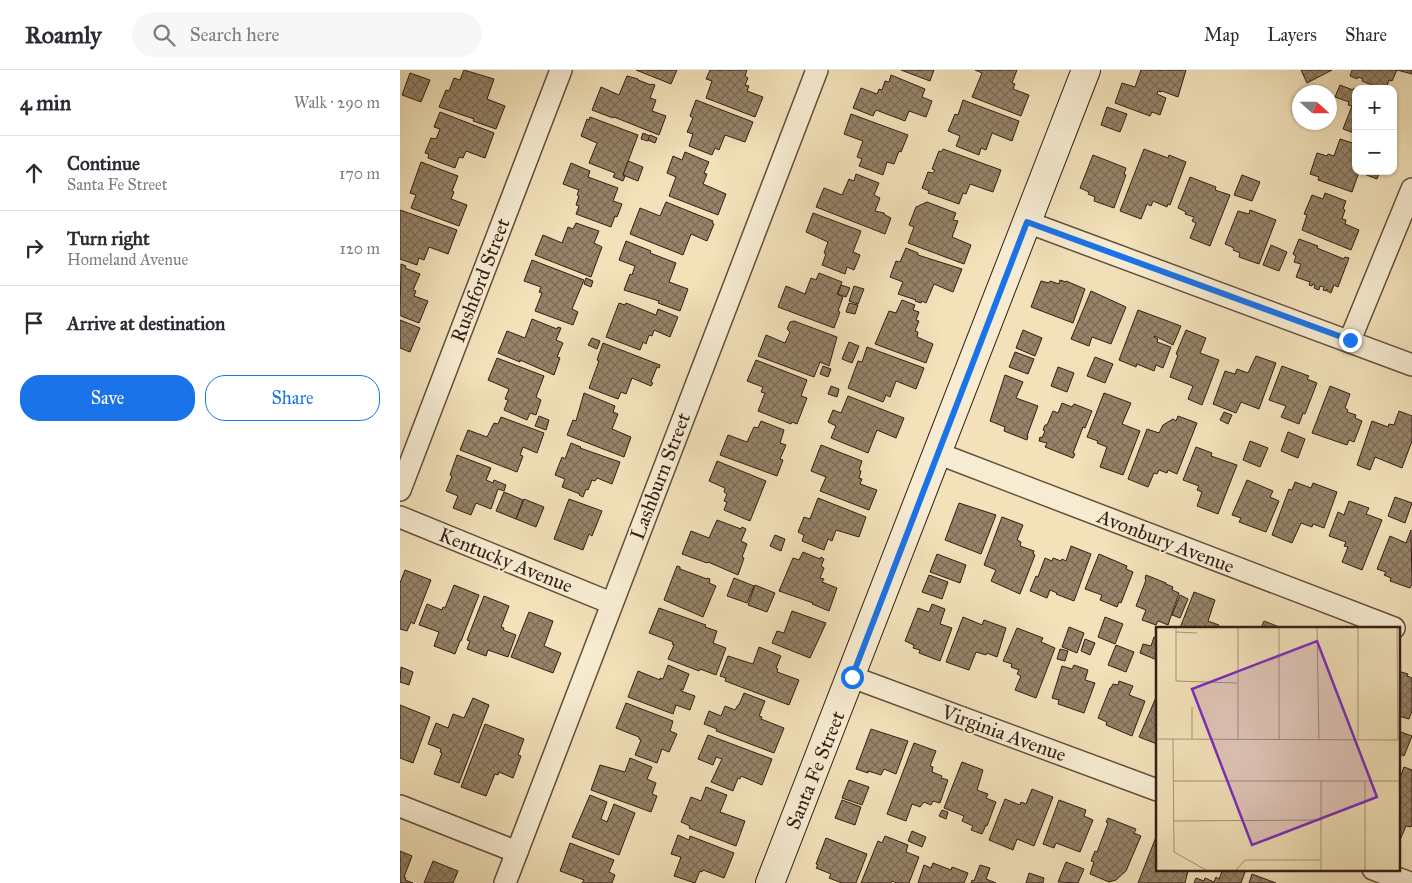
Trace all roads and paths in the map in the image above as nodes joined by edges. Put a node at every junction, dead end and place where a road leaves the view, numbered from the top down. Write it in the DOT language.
graph roads {
  1 [pos="561,70"];
  2 [pos="817,70"];
  3 [pos="1086,70"];
  4 [pos="1412,189"];
  5 [pos="1027,222"];
  6 [pos="1350,340"];
  7 [pos="1412,365"];
  8 [pos="937,453"];
  9 [pos="400,490"];
  10 [pos="400,517"];
  11 [pos="611,603"];
  12 [pos="1391,627"];
  13 [pos="1399,630"];
  14 [pos="1412,635"];
  15 [pos="852,677"];
  16 [pos="1156,790"];
  17 [pos="400,806"];
  18 [pos="517,852"];
  19 [pos="1376,870"];
  20 [pos="505,883"];
  21 [pos="770,883"];
  22 [pos="1410,883"];
  1 -- 9 [label="street, Rushford Street"];
  2 -- 11 [label="street, Lashburn Street"];
  3 -- 5 [label="street, Santa Fe Street"];
  4 -- 6 [label="street"];
  5 -- 6 [label="street"];
  5 -- 8 [label="street, Santa Fe Street"];
  6 -- 7 [label="street"];
  8 -- 12 [label="street, Avonbury Avenue"];
  8 -- 15 [label="street, Santa Fe Street"];
  10 -- 11 [label="street, Kentucky Avenue"];
  11 -- 18 [label="street, Lashburn Street"];
  13 -- 14 [label="street"];
  15 -- 16 [label="street, Virginia Avenue"];
  15 -- 21 [label="street, Santa Fe Street"];
  17 -- 18 [label="street"];
  18 -- 20 [label="street, Lashburn Street"];
  19 -- 22 [label="street"];
}
